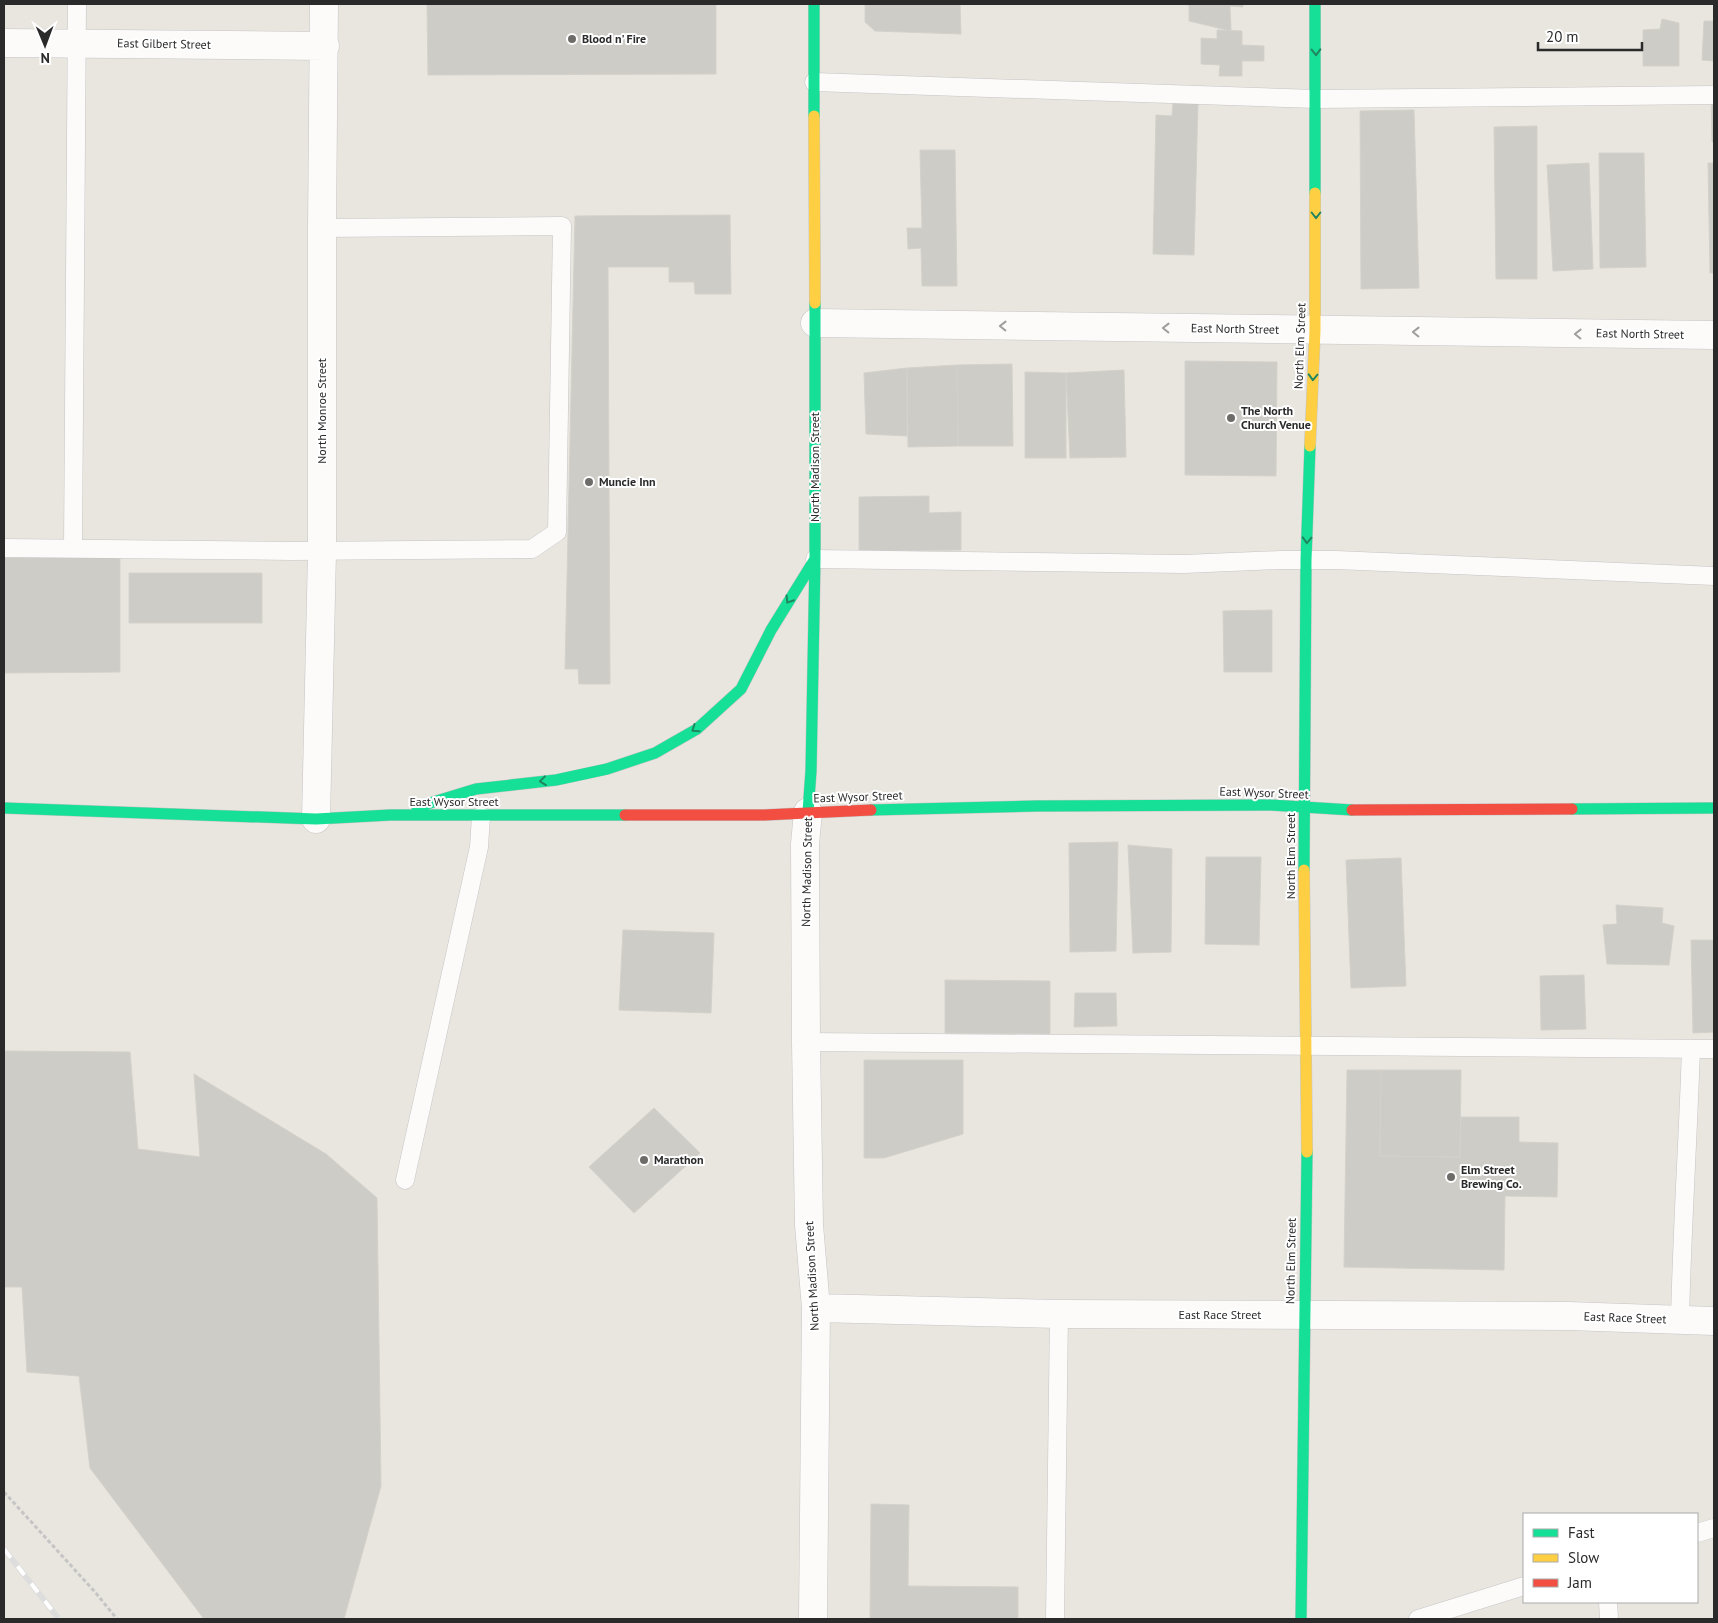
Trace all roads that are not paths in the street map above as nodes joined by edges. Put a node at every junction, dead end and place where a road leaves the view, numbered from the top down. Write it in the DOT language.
graph roads {
  1 [pos="77,4"];
  2 [pos="324,4"];
  3 [pos="814,4"];
  4 [pos="1315,4"];
  5 [pos="4,43"];
  6 [pos="78,44"];
  7 [pos="325,46"];
  8 [pos="814,82"];
  9 [pos="1714,95"];
  10 [pos="1316,99"];
  11 [pos="322,228"];
  12 [pos="815,323"];
  13 [pos="1315,330"];
  14 [pos="1714,335"];
  15 [pos="4,548"];
  16 [pos="74,548"];
  17 [pos="322,552"];
  18 [pos="815,559"];
  19 [pos="1306,560"];
  20 [pos="1714,576"];
  21 [pos="4,808"];
  22 [pos="1305,808"];
  23 [pos="1714,808"];
  24 [pos="808,812"];
  25 [pos="390,816"];
  26 [pos="481,816"];
  27 [pos="316,819"];
  28 [pos="806,1042"];
  29 [pos="1306,1046"];
  30 [pos="1691,1049"];
  31 [pos="1714,1049"];
  32 [pos="405,1180"];
  33 [pos="816,1308"];
  34 [pos="1059,1314"];
  35 [pos="1304,1315"];
  36 [pos="1680,1320"];
  37 [pos="1714,1321"];
  38 [pos="1714,1528"];
  39 [pos="1698,1533"];
  40 [pos="1523,1586"];
  41 [pos="1608,1603"];
  42 [pos="813,1619"];
  43 [pos="1055,1619"];
  44 [pos="1301,1619"];
  45 [pos="1418,1619"];
  46 [pos="1608,1619"];
  1 -- 6 [label="lane"];
  2 -- 7 [label="street, North Monroe Street"];
  3 -- 8 [label="street, North Madison Street"];
  4 -- 10 [label="street, North Elm Street, one-way"];
  5 -- 6 [label="street, East Gilbert Street"];
  6 -- 7 [label="street, East Gilbert Street"];
  6 -- 16 [label="lane"];
  7 -- 11 [label="street, North Monroe Street"];
  8 -- 10 [label="lane"];
  8 -- 12 [label="street, North Madison Street"];
  9 -- 10 [label="lane"];
  10 -- 13 [label="street, North Elm Street, one-way"];
  11 -- 17 [label="street, North Monroe Street"];
  11 -- 17 [label="lane"];
  13 -- 12 [label="street, East North Street, one-way"];
  12 -- 18 [label="street, North Madison Street"];
  14 -- 13 [label="street, East North Street, one-way"];
  13 -- 19 [label="street, North Elm Street, one-way"];
  15 -- 16 [label="lane"];
  16 -- 17 [label="lane"];
  17 -- 27 [label="street, North Monroe Street"];
  18 -- 19 [label="lane"];
  18 -- 24 [label="street, North Madison Street"];
  18 -- 25 [label="street, one-way"];
  19 -- 20 [label="lane"];
  19 -- 22 [label="street, North Elm Street"];
  21 -- 27 [label="street, East Wysor Street"];
  22 -- 23 [label="street, East Wysor Street"];
  22 -- 24 [label="street, East Wysor Street"];
  22 -- 29 [label="street, North Elm Street"];
  24 -- 26 [label="street, East Wysor Street"];
  24 -- 28 [label="street, North Madison Street"];
  25 -- 26 [label="street, East Wysor Street"];
  25 -- 27 [label="street, East Wysor Street"];
  26 -- 32 [label="lane"];
  28 -- 29 [label="lane"];
  28 -- 33 [label="street, North Madison Street"];
  29 -- 30 [label="lane"];
  29 -- 35 [label="street, North Elm Street"];
  30 -- 31 [label="lane"];
  30 -- 36 [label="lane"];
  33 -- 34 [label="street, East Race Street"];
  33 -- 42 [label="street, North Madison Street"];
  34 -- 35 [label="street, East Race Street"];
  34 -- 43 [label="lane"];
  35 -- 36 [label="street, East Race Street"];
  35 -- 44 [label="street, North Elm Street"];
  36 -- 37 [label="street, East Race Street"];
  38 -- 39 [label="lane"];
  40 -- 45 [label="lane"];
  41 -- 46 [label="lane"];
}
